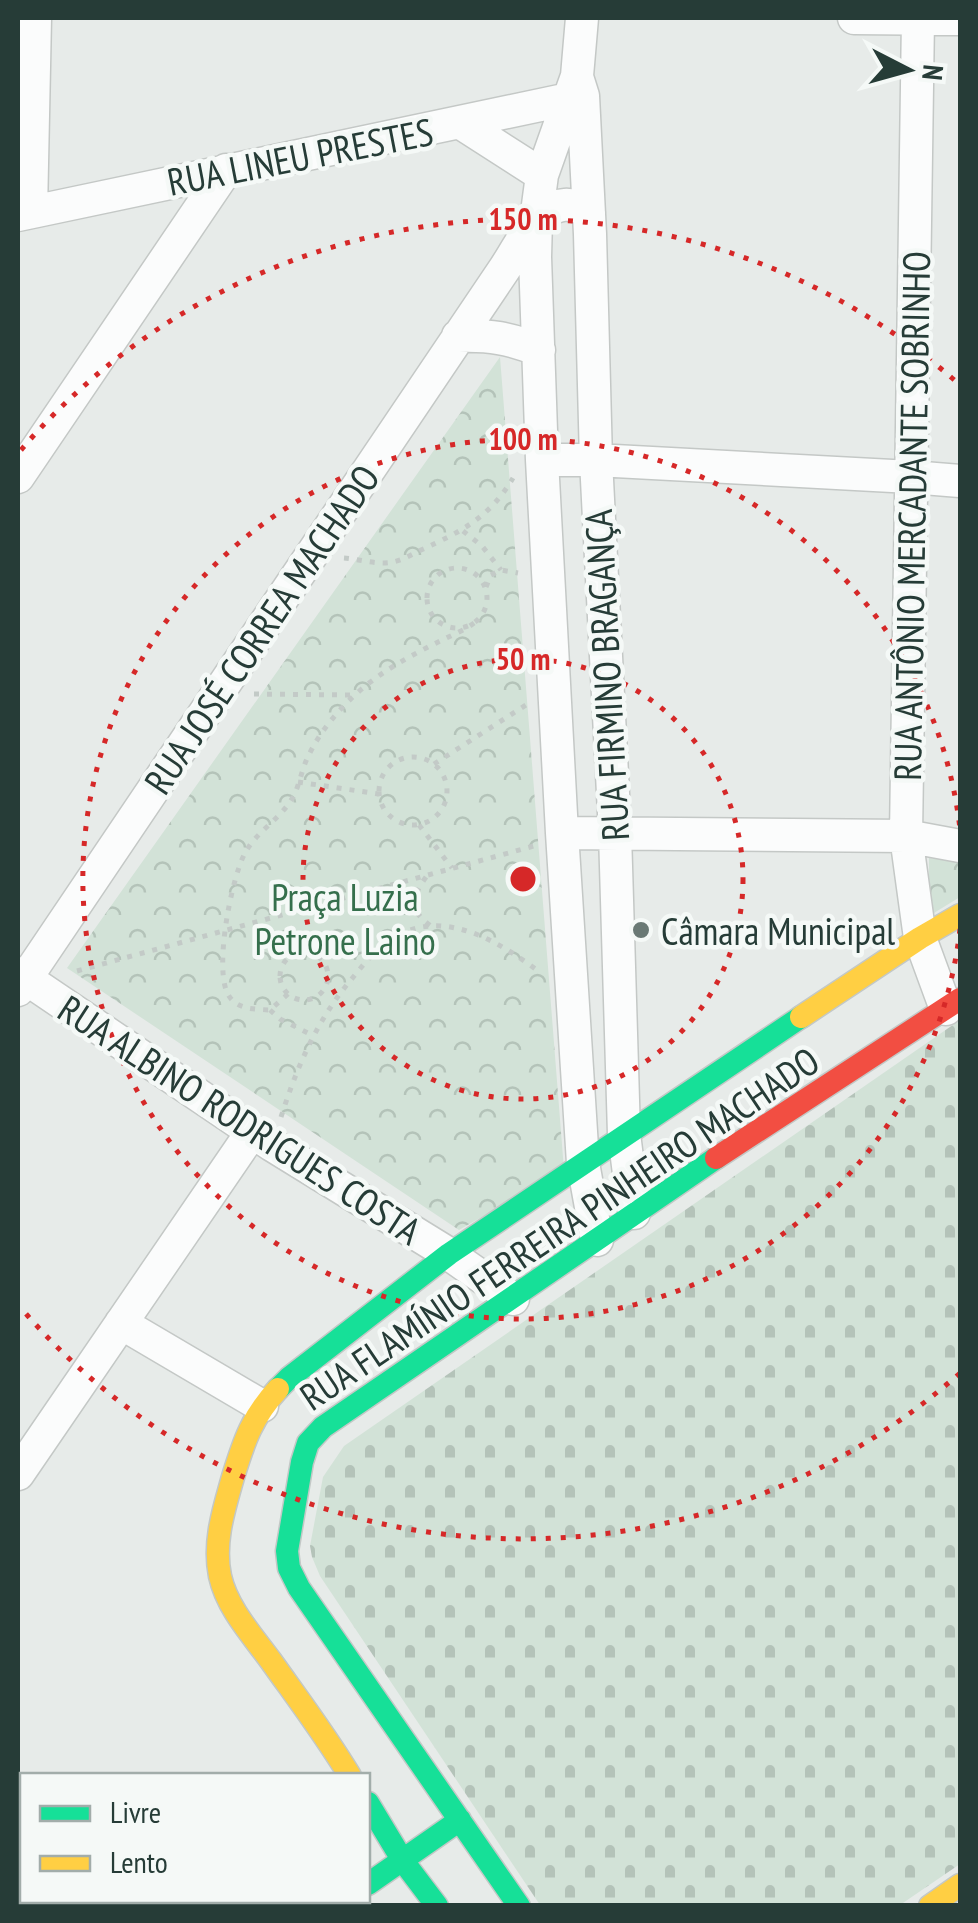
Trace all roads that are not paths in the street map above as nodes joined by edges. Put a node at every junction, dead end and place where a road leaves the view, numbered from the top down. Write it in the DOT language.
graph roads {
  1 [pos="35,18"];
  2 [pos="582,18"];
  3 [pos="854,18"];
  4 [pos="918,18"];
  5 [pos="960,19"];
  6 [pos="576,90"];
  7 [pos="461,124"];
  8 [pos="226,170"];
  9 [pos="542,176"];
  10 [pos="24,213"];
  11 [pos="536,220"];
  12 [pos="590,224"];
  13 [pos="520,262"];
  14 [pos="458,336"];
  15 [pos="539,350"];
  16 [pos="596,460"];
  17 [pos="529,467"];
  18 [pos="911,476"];
  19 [pos="18,478"];
  20 [pos="960,482"];
  21 [pos="615,833"];
  22 [pos="906,836"];
  23 [pos="549,839"];
  24 [pos="960,846"];
  25 [pos="960,914"];
  26 [pos="920,938"];
  27 [pos="20,981"];
  28 [pos="953,1004"];
  29 [pos="624,1134"];
  30 [pos="262,1138"];
  31 [pos="584,1163"];
  32 [pos="634,1213"];
  33 [pos="597,1240"];
  34 [pos="449,1254"];
  35 [pos="513,1298"];
  36 [pos="121,1323"];
  37 [pos="262,1406"];
  38 [pos="18,1474"];
  39 [pos="330,1742"];
  40 [pos="335,1773"];
  41 [pos="348,1773"];
  42 [pos="372,1804"];
  43 [pos="460,1820"];
  44 [pos="403,1861"];
  45 [pos="960,1885"];
  46 [pos="389,1895"];
  47 [pos="437,1906"];
  48 [pos="519,1906"];
  49 [pos="930,1906"];
  1 -- 10 [label="street"];
  2 -- 6 [label="street"];
  3 -- 4 [label="street"];
  4 -- 5 [label="street"];
  4 -- 18 [label="street, RUA ANTÔNIO MERCADANTE SOBRINHO"];
  6 -- 7 [label="street, RUA LINEU PRESTES"];
  6 -- 9 [label="street, RUA FIRMINO BRAGANÇA"];
  6 -- 12 [label="street, RUA FIRMINO BRAGANÇA"];
  7 -- 8 [label="street, RUA LINEU PRESTES"];
  7 -- 9 [label="street"];
  8 -- 10 [label="street, RUA LINEU PRESTES"];
  8 -- 19 [label="street"];
  9 -- 11 [label="street, RUA FIRMINO BRAGANÇA"];
  11 -- 12 [label="street"];
  11 -- 13 [label="street, RUA FIRMINO BRAGANÇA"];
  12 -- 13 [label="street"];
  12 -- 16 [label="street, RUA FIRMINO BRAGANÇA"];
  13 -- 14 [label="street, RUA JOSÉ CORREA MACHADO"];
  13 -- 15 [label="street, RUA FIRMINO BRAGANÇA"];
  14 -- 15 [label="street"];
  14 -- 27 [label="street, RUA JOSÉ CORREA MACHADO"];
  15 -- 17 [label="street, RUA FIRMINO BRAGANÇA"];
  16 -- 17 [label="street"];
  16 -- 18 [label="street"];
  16 -- 21 [label="street, RUA FIRMINO BRAGANÇA"];
  17 -- 23 [label="street, RUA FIRMINO BRAGANÇA"];
  18 -- 20 [label="street"];
  18 -- 22 [label="street, RUA ANTÔNIO MERCADANTE SOBRINHO"];
  21 -- 22 [label="street"];
  21 -- 23 [label="street"];
  21 -- 29 [label="street, RUA FIRMINO BRAGANÇA"];
  22 -- 24 [label="street"];
  22 -- 26 [label="street, RUA ANTÔNIO MERCADANTE SOBRINHO"];
  23 -- 31 [label="street, RUA FIRMINO BRAGANÇA"];
  25 -- 26 [label="main road, RUA FLAMÍNIO FERREIRA PINHEIRO MACHADO"];
  26 -- 28 [label="street, RUA ANTÔNIO MERCADANTE SOBRINHO"];
  26 -- 29 [label="main road, RUA FLAMÍNIO FERREIRA PINHEIRO MACHADO"];
  27 -- 30 [label="street, RUA ALBINO RODRIGUES COSTA"];
  28 -- 32 [label="main road, RUA FLAMÍNIO FERREIRA PINHEIRO MACHADO"];
  29 -- 31 [label="main road, RUA FLAMÍNIO FERREIRA PINHEIRO MACHADO"];
  29 -- 32 [label="street, RUA FIRMINO BRAGANÇA"];
  30 -- 34 [label="street, RUA ALBINO RODRIGUES COSTA"];
  30 -- 36 [label="street"];
  31 -- 33 [label="street, RUA FIRMINO BRAGANÇA"];
  31 -- 34 [label="main road, RUA FLAMÍNIO FERREIRA PINHEIRO MACHADO"];
  32 -- 33 [label="main road, RUA FLAMÍNIO FERREIRA PINHEIRO MACHADO"];
  33 -- 35 [label="main road, RUA FLAMÍNIO FERREIRA PINHEIRO MACHADO"];
  34 -- 35 [label="street, RUA ALBINO RODRIGUES COSTA"];
  34 -- 37 [label="main road, RUA FLAMÍNIO FERREIRA PINHEIRO MACHADO"];
  35 -- 43 [label="main road, RUA FLAMÍNIO FERREIRA PINHEIRO MACHADO"];
  36 -- 37 [label="street"];
  36 -- 38 [label="street"];
  37 -- 39 [label="main road, RUA FLAMÍNIO FERREIRA PINHEIRO MACHADO"];
  39 -- 40 [label="main road"];
  39 -- 41 [label="main road, RUA FLAMÍNIO FERREIRA PINHEIRO MACHADO"];
  42 -- 44 [label="main road"];
  43 -- 44 [label="main road"];
  43 -- 48 [label="main road, RUA FLAMÍNIO FERREIRA PINHEIRO MACHADO"];
  44 -- 46 [label="main road"];
  44 -- 47 [label="main road"];
  45 -- 49 [label="main road"];
}
